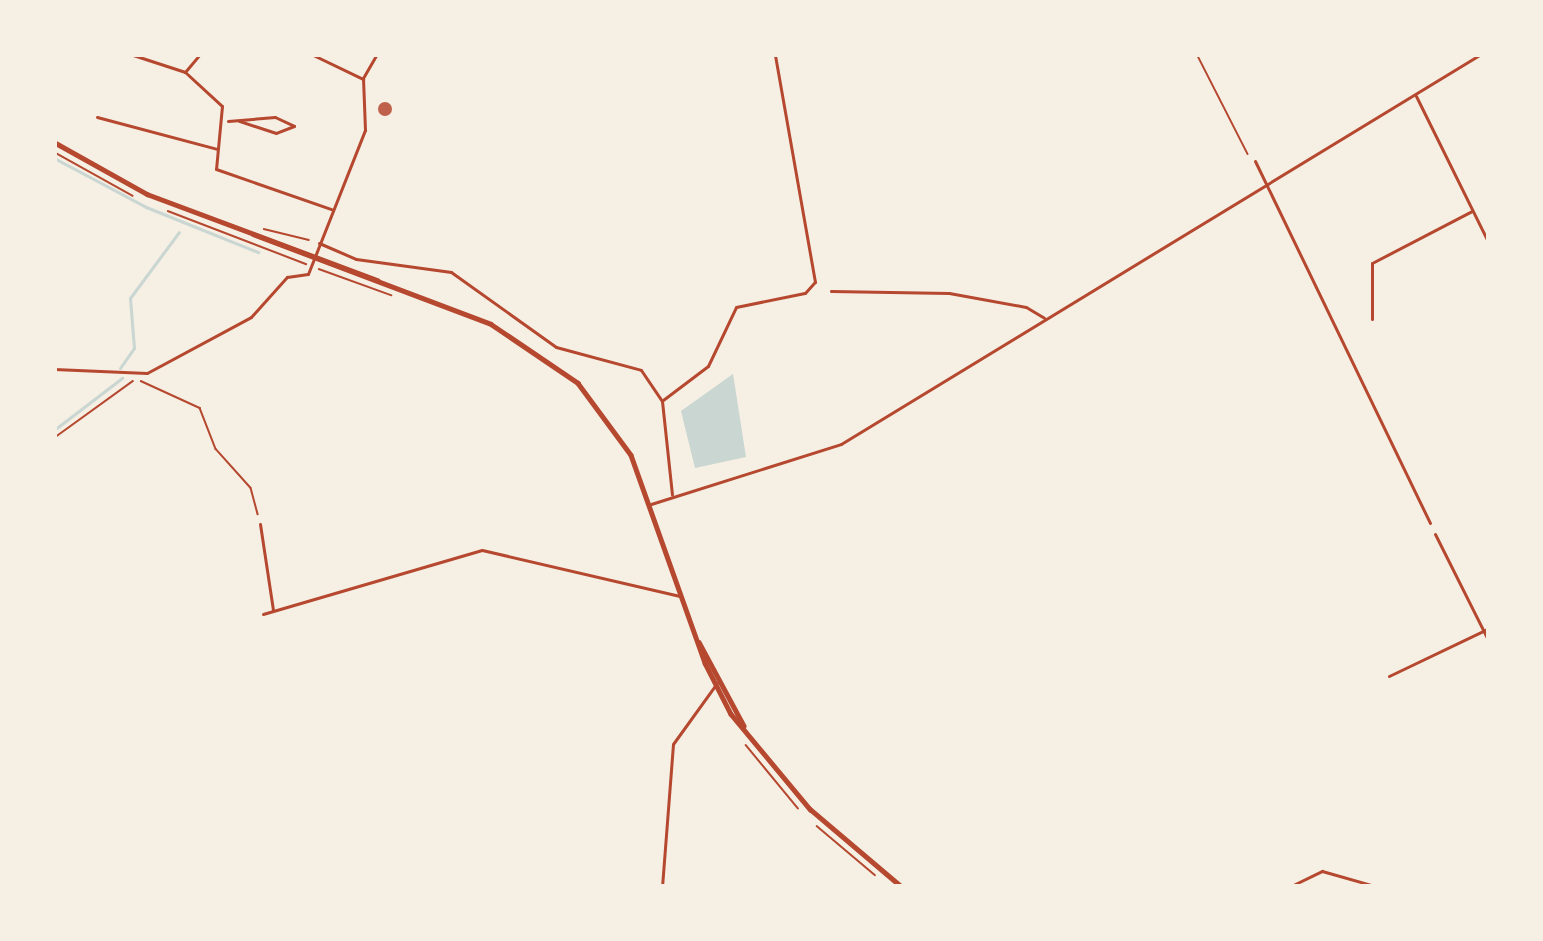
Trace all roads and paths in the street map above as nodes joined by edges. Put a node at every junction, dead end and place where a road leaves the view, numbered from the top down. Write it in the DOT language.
graph roads {
  1 [pos="130,54"];
  2 [pos="200,54"];
  3 [pos="310,54"];
  4 [pos="377,54"];
  5 [pos="775,54"];
  6 [pos="1197,54"];
  7 [pos="1481,54"];
  8 [pos="184,72"];
  9 [pos="363,79"];
  10 [pos="1415,94"];
  11 [pos="97,117"];
  12 [pos="225,121"];
  13 [pos="239,121"];
  14 [pos="54,142"];
  15 [pos="219,150"];
  16 [pos="54,152"];
  17 [pos="1255,161"];
  18 [pos="1263,187"];
  19 [pos="334,210"];
  20 [pos="1472,211"];
  21 [pos="258,227"];
  22 [pos="304,239"];
  23 [pos="318,242"];
  24 [pos="1489,244"];
  25 [pos="301,247"];
  26 [pos="296,260"];
  27 [pos="313,260"];
  28 [pos="291,273"];
  29 [pos="831,291"];
  30 [pos="400,298"];
  31 [pos="1045,320"];
  32 [pos="1372,320"];
  33 [pos="54,369"];
  34 [pos="133,382"];
  35 [pos="141,382"];
  36 [pos="662,401"];
  37 [pos="54,438"];
  38 [pos="672,496"];
  39 [pos="651,504"];
  40 [pos="1430,523"];
  41 [pos="260,524"];
  42 [pos="1435,534"];
  43 [pos="681,596"];
  44 [pos="273,610"];
  45 [pos="263,614"];
  46 [pos="1486,629"];
  47 [pos="1489,642"];
  48 [pos="1389,676"];
  49 [pos="718,683"];
  50 [pos="1369,886"];
  51 [pos="662,887"];
  52 [pos="902,887"];
  53 [pos="1289,887"];
  54 [pos="1378,887"];
  1 -- 8 [label="street"];
  2 -- 8 [label="street"];
  3 -- 9 [label="street"];
  4 -- 9 [label="street"];
  5 -- 36 [label="street"];
  6 -- 17 [label="path"];
  7 -- 10 [label="street"];
  8 -- 12 [label="street"];
  9 -- 19 [label="street"];
  10 -- 18 [label="street"];
  10 -- 20 [label="street"];
  11 -- 15 [label="street"];
  12 -- 13 [label="street"];
  12 -- 15 [label="street"];
  13 -- 13 [label="street"];
  14 -- 27 [label="main road"];
  15 -- 19 [label="street"];
  16 -- 26 [label="path"];
  17 -- 18 [label="street"];
  18 -- 31 [label="street"];
  18 -- 40 [label="street"];
  19 -- 23 [label="street"];
  20 -- 24 [label="street"];
  20 -- 32 [label="street"];
  21 -- 22 [label="path"];
  22 -- 23 [label="path"];
  22 -- 25 [label="path"];
  23 -- 27 [label="street"];
  23 -- 36 [label="street"];
  26 -- 27 [label="path"];
  26 -- 28 [label="path"];
  27 -- 30 [label="path"];
  27 -- 33 [label="street"];
  27 -- 39 [label="main road"];
  29 -- 31 [label="street"];
  31 -- 38 [label="street"];
  34 -- 37 [label="path"];
  35 -- 41 [label="path"];
  36 -- 38 [label="street"];
  38 -- 39 [label="street"];
  39 -- 43 [label="main road"];
  41 -- 44 [label="street"];
  42 -- 46 [label="street"];
  43 -- 44 [label="street"];
  43 -- 49 [label="main road"];
  44 -- 45 [label="street"];
  46 -- 47 [label="street"];
  46 -- 48 [label="street"];
  49 -- 51 [label="street"];
  49 -- 52 [label="main road"];
  50 -- 53 [label="street"];
  50 -- 54 [label="street"];
}
